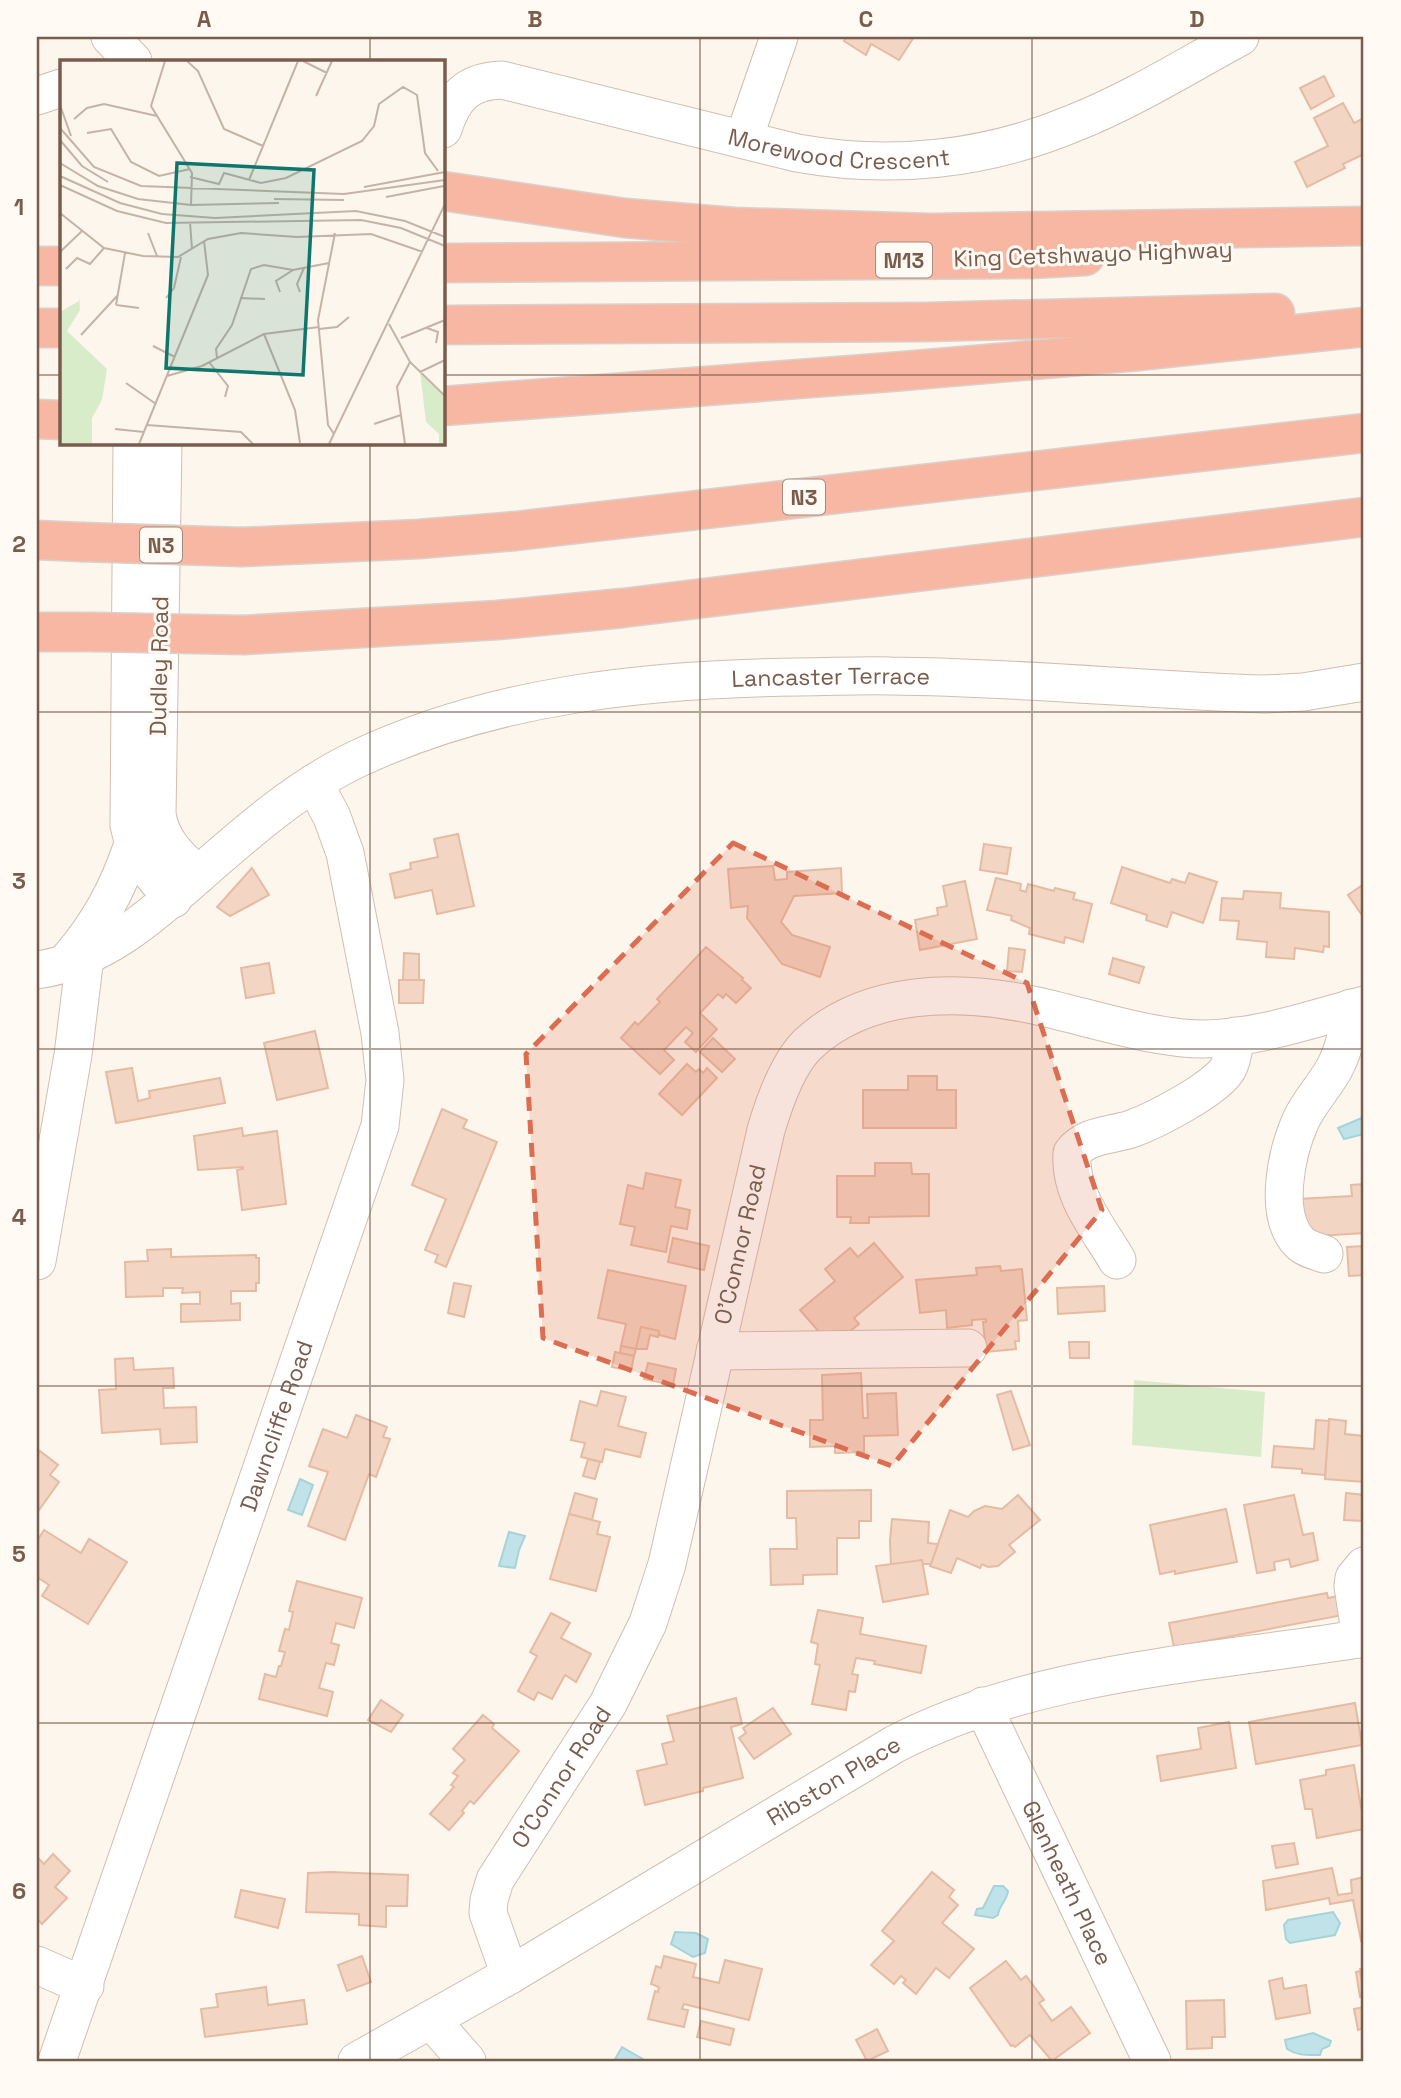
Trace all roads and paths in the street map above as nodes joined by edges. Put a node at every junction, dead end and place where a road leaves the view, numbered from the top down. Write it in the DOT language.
graph roads {
  1 [pos="779,37"];
  2 [pos="1240,37"];
  3 [pos="60,88"];
  4 [pos="37,96"];
  5 [pos="444,127"];
  6 [pos="744,138"];
  7 [pos="444,191"];
  8 [pos="1364,226"];
  9 [pos="1364,244"];
  10 [pos="444,263"];
  11 [pos="37,266"];
  12 [pos="60,266"];
  13 [pos="1364,309"];
  14 [pos="444,325"];
  15 [pos="1364,327"];
  16 [pos="37,328"];
  17 [pos="60,328"];
  18 [pos="444,406"];
  19 [pos="37,419"];
  20 [pos="60,420"];
  21 [pos="1364,433"];
  22 [pos="132,444"];
  23 [pos="163,444"];
  24 [pos="1364,517"];
  25 [pos="37,540"];
  26 [pos="37,632"];
  27 [pos="1364,682"];
  28 [pos="314,783"];
  29 [pos="133,844"];
  30 [pos="186,887"];
  31 [pos="61,964"];
  32 [pos="1358,1007"];
  33 [pos="1236,1036"];
  34 [pos="1324,1254"];
  35 [pos="1117,1260"];
  36 [pos="37,1261"];
  37 [pos="968,1348"];
  38 [pos="715,1351"];
  39 [pos="1364,1566"];
  40 [pos="1362,1638"];
  41 [pos="983,1706"];
  42 [pos="37,1965"];
  43 [pos="510,1975"];
  44 [pos="85,1986"];
  45 [pos="431,2020"];
  46 [pos="57,2061"];
  47 [pos="357,2061"];
  48 [pos="467,2061"];
  49 [pos="1152,2061"];
  1 -- 6 [label="street"];
  2 -- 6 [label="street, Morewood Crescent"];
  3 -- 4 [label="street"];
  5 -- 6 [label="street, Morewood Crescent"];
  7 -- 8 [label="highway"];
  9 -- 10 [label="highway, King Cetshwayo Highway / M13"];
  11 -- 12 [label="highway"];
  13 -- 14 [label="highway"];
  15 -- 18 [label="highway"];
  16 -- 17 [label="highway"];
  19 -- 20 [label="highway"];
  21 -- 25 [label="highway, N3, bridge"];
  22 -- 29 [label="street, Dudley Road"];
  23 -- 30 [label="street, Dudley Road"];
  24 -- 26 [label="highway, bridge"];
  27 -- 28 [label="street, Lancaster Terrace"];
  28 -- 30 [label="street, Lancaster Terrace"];
  28 -- 44 [label="street, Dawncliffe Road"];
  29 -- 30 [label="street, Dudley Road"];
  29 -- 31 [label="street, Dudley Road"];
  30 -- 31 [label="street, Lancaster Terrace"];
  31 -- 36 [label="street"];
  32 -- 33 [label="street, O'Connor Road"];
  32 -- 34 [label="street"];
  33 -- 35 [label="street"];
  33 -- 38 [label="street, O'Connor Road"];
  37 -- 38 [label="street"];
  38 -- 43 [label="street, O'Connor Road"];
  39 -- 40 [label="street"];
  40 -- 41 [label="street, Ribston Place"];
  41 -- 43 [label="street, Ribston Place"];
  41 -- 49 [label="street, Glenheath Place"];
  42 -- 44 [label="street"];
  43 -- 45 [label="street, Ribston Place"];
  44 -- 46 [label="street, Dawncliffe Road"];
  45 -- 47 [label="street, Ribston Place"];
  45 -- 48 [label="street"];
}
